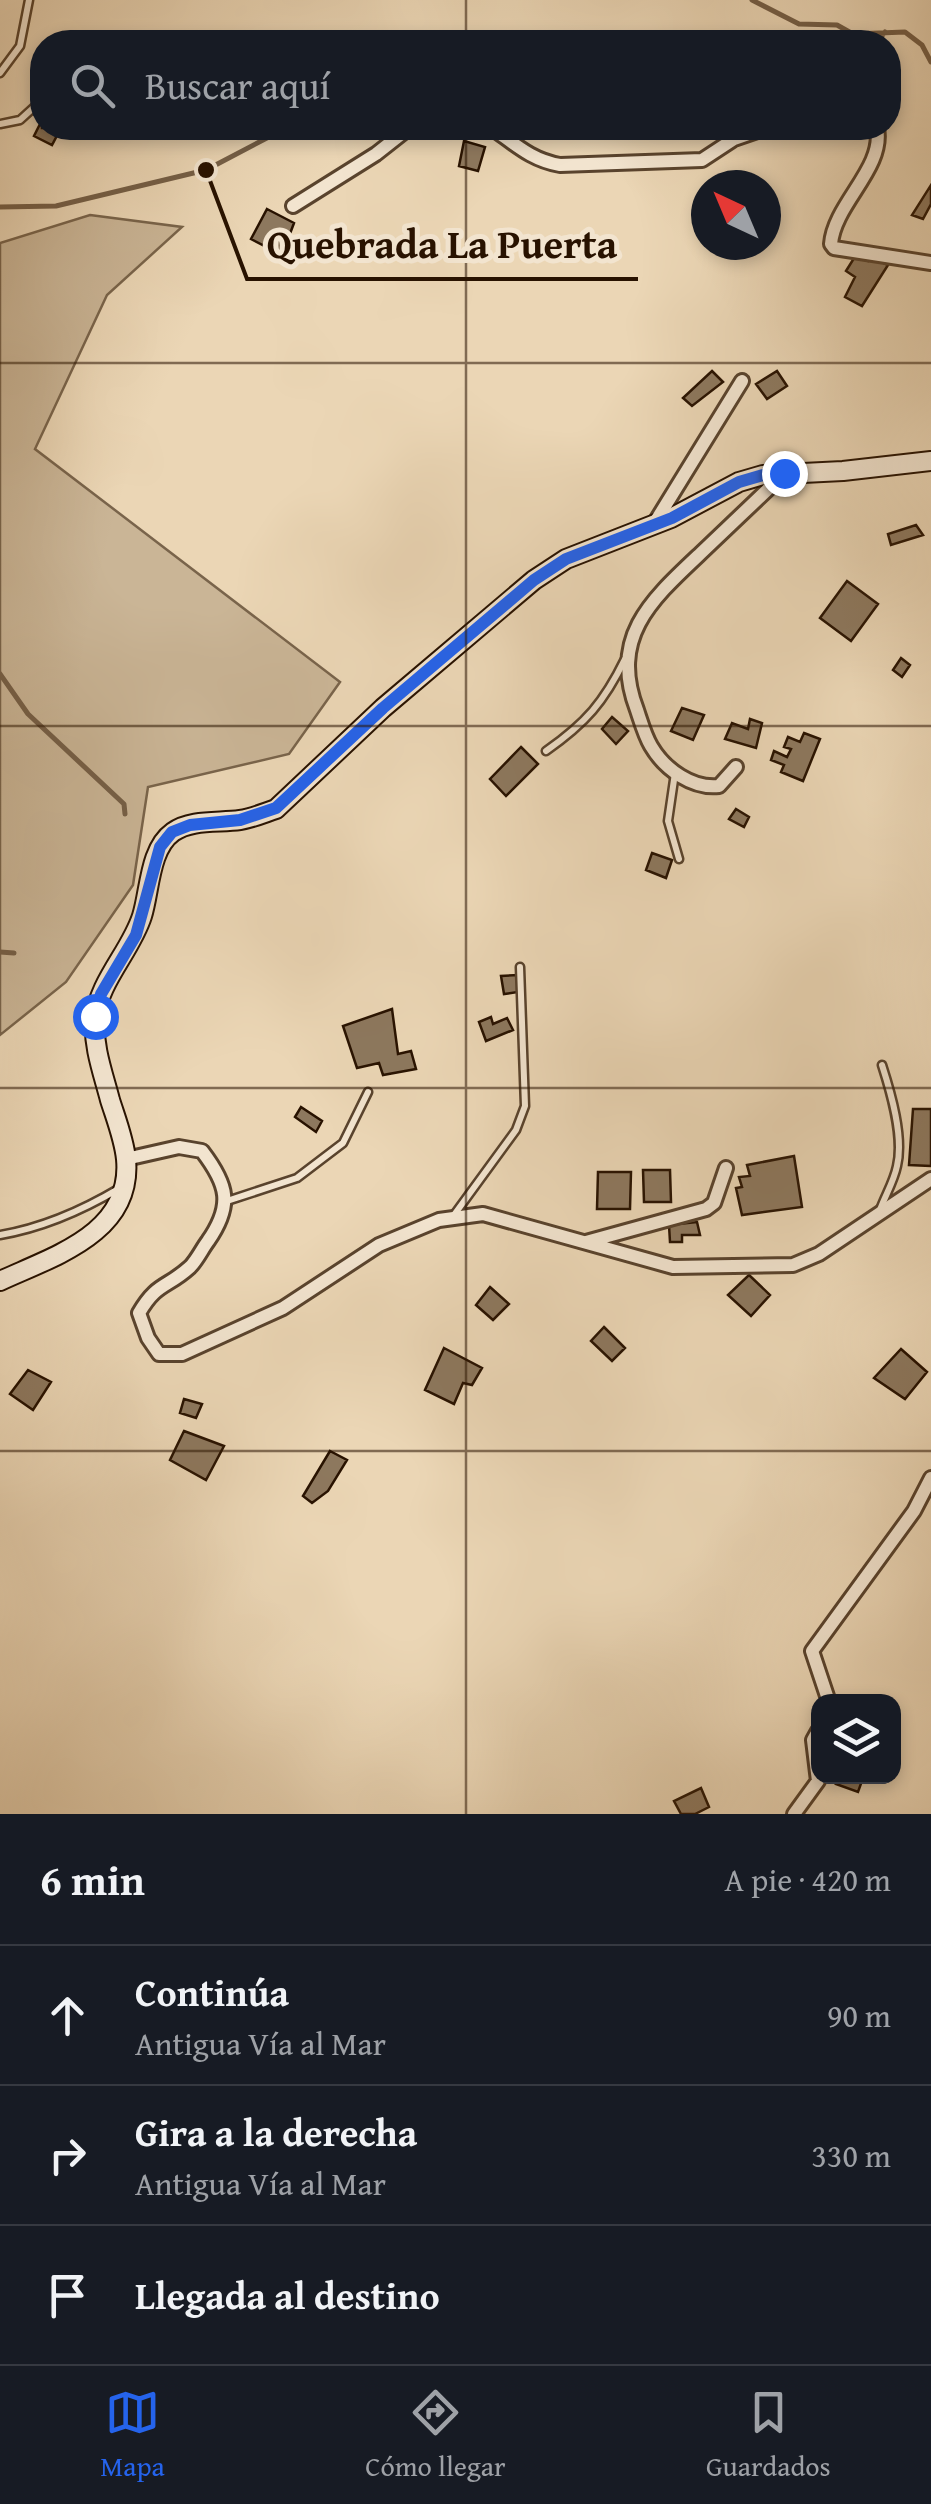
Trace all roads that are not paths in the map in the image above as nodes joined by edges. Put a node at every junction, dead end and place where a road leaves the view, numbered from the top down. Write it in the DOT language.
graph roads {
  1 [pos="29,0"];
  2 [pos="0,73"];
  3 [pos="30,111"];
  4 [pos="0,124"];
  5 [pos="394,140"];
  6 [pos="509,140"];
  7 [pos="731,140"];
  8 [pos="878,140"];
  9 [pos="292,206"];
  10 [pos="931,263"];
  11 [pos="742,380"];
  12 [pos="931,461"];
  13 [pos="784,473"];
  14 [pos="654,524"];
  15 [pos="628,652"];
  16 [pos="546,751"];
  17 [pos="736,767"];
  18 [pos="675,771"];
  19 [pos="679,859"];
  20 [pos="520,967"];
  21 [pos="882,1066"];
  22 [pos="368,1092"];
  23 [pos="126,1160"];
  24 [pos="726,1168"];
  25 [pos="931,1178"];
  26 [pos="125,1185"];
  27 [pos="226,1201"];
  28 [pos="879,1211"];
  29 [pos="454,1216"];
  30 [pos="0,1235"];
  31 [pos="584,1243"];
  32 [pos="0,1281"];
  33 [pos="931,1478"];
  34 [pos="826,1694"];
  35 [pos="816,1784"];
  36 [pos="794,1814"];
  1 -- 2 [label="lane"];
  3 -- 4 [label="lane"];
  5 -- 9 [label="street"];
  6 -- 7 [label="street"];
  8 -- 10 [label="street"];
  11 -- 14 [label="street"];
  12 -- 13 [label="main road"];
  13 -- 14 [label="main road"];
  13 -- 15 [label="street"];
  14 -- 23 [label="main road"];
  15 -- 16 [label="lane"];
  15 -- 18 [label="street"];
  17 -- 18 [label="street"];
  18 -- 19 [label="lane"];
  20 -- 29 [label="lane"];
  21 -- 28 [label="lane"];
  22 -- 27 [label="lane"];
  23 -- 26 [label="main road"];
  23 -- 27 [label="street"];
  24 -- 31 [label="street"];
  25 -- 28 [label="street"];
  26 -- 30 [label="lane"];
  26 -- 32 [label="main road"];
  27 -- 29 [label="street"];
  28 -- 31 [label="street"];
  29 -- 31 [label="street"];
  33 -- 34 [label="street"];
  35 -- 36 [label="street"];
}
